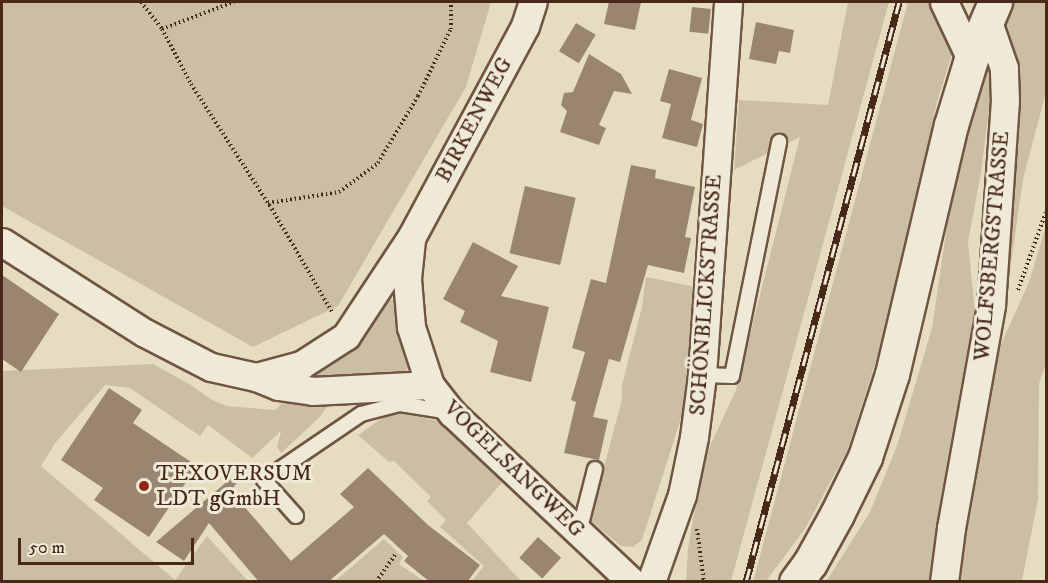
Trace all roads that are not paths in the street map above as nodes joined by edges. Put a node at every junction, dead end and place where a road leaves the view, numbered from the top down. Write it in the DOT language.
graph roads {
  1 [pos="533,2"];
  2 [pos="728,2"];
  3 [pos="944,3"];
  4 [pos="991,10"];
  5 [pos="971,59"];
  6 [pos="779,142"];
  7 [pos="412,236"];
  8 [pos="2,242"];
  9 [pos="702,375"];
  10 [pos="255,377"];
  11 [pos="430,385"];
  12 [pos="452,413"];
  13 [pos="595,469"];
  14 [pos="296,516"];
  15 [pos="579,532"];
  16 [pos="632,582"];
  17 [pos="651,582"];
  18 [pos="796,582"];
  19 [pos="945,582"];
  1 -- 7 [label="street, BIRKENWEG"];
  2 -- 9 [label="street, SCHÖNBLICKSTRASSE"];
  3 -- 5 [label="street"];
  4 -- 5 [label="main road"];
  4 -- 19 [label="street, WOLFSBERGSTRASSE"];
  5 -- 18 [label="main road"];
  6 -- 9 [label="lane"];
  7 -- 10 [label="street, BIRKENWEG"];
  7 -- 11 [label="street, VOGELSANGWEG"];
  8 -- 10 [label="street"];
  9 -- 17 [label="street, SCHÖNBLICKSTRASSE"];
  10 -- 11 [label="street"];
  11 -- 12 [label="street, VOGELSANGWEG"];
  12 -- 14 [label="lane"];
  12 -- 15 [label="street, VOGELSANGWEG"];
  13 -- 15 [label="lane"];
  15 -- 16 [label="street, VOGELSANGWEG"];
}
